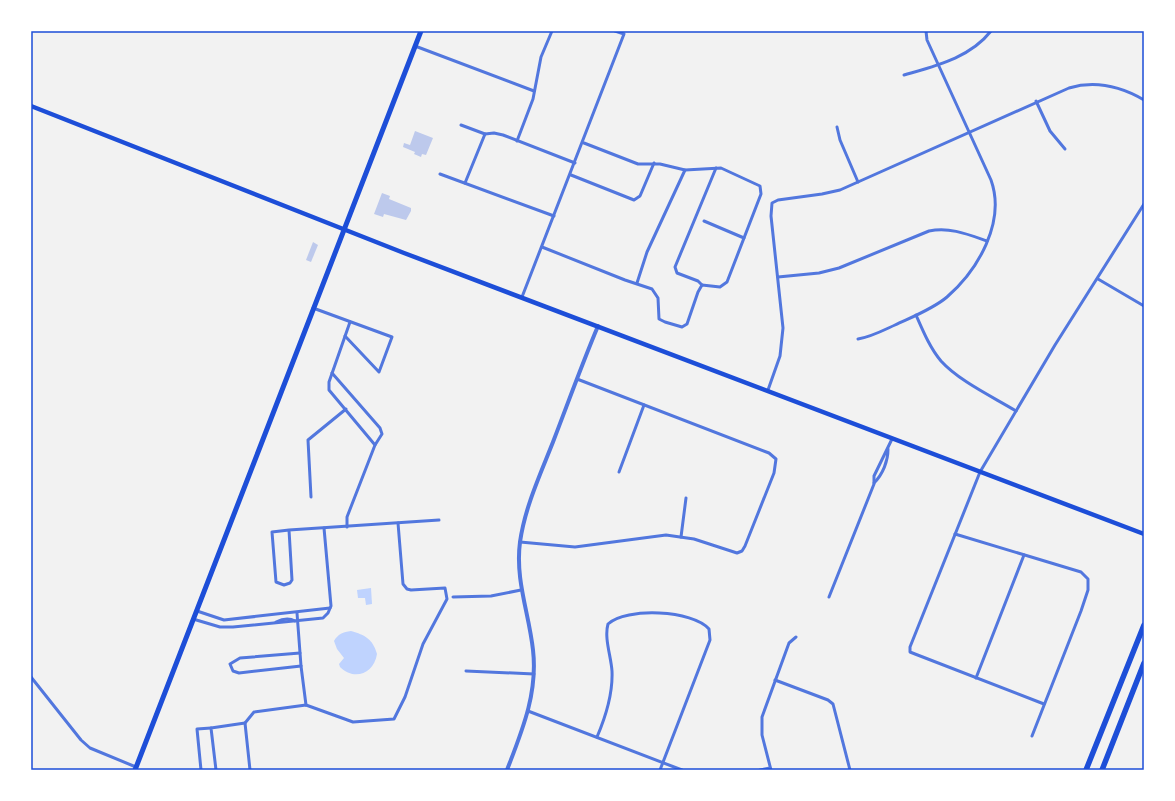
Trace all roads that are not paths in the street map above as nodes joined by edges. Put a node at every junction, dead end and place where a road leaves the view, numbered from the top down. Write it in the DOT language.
graph roads {
  1 [pos="421,31"];
  2 [pos="552,31"];
  3 [pos="615,31"];
  4 [pos="926,31"];
  5 [pos="991,31"];
  6 [pos="415,46"];
  7 [pos="938,65"];
  8 [pos="904,75"];
  9 [pos="534,91"];
  10 [pos="1144,100"];
  11 [pos="1036,101"];
  12 [pos="31,106"];
  13 [pos="461,125"];
  14 [pos="837,127"];
  15 [pos="969,132"];
  16 [pos="485,134"];
  17 [pos="517,141"];
  18 [pos="584,142"];
  19 [pos="1064,149"];
  20 [pos="575,163"];
  21 [pos="654,163"];
  22 [pos="716,168"];
  23 [pos="685,170"];
  24 [pos="440,174"];
  25 [pos="571,175"];
  26 [pos="858,182"];
  27 [pos="465,183"];
  28 [pos="1144,204"];
  29 [pos="554,216"];
  30 [pos="704,221"];
  31 [pos="344,230"];
  32 [pos="744,238"];
  33 [pos="987,241"];
  34 [pos="542,247"];
  35 [pos="778,278"];
  36 [pos="1098,279"];
  37 [pos="637,283"];
  38 [pos="702,285"];
  39 [pos="522,297"];
  40 [pos="1144,306"];
  41 [pos="313,308"];
  42 [pos="916,315"];
  43 [pos="350,322"];
  44 [pos="598,326"];
  45 [pos="345,336"];
  46 [pos="858,339"];
  47 [pos="332,373"];
  48 [pos="577,379"];
  49 [pos="768,390"];
  50 [pos="644,405"];
  51 [pos="346,409"];
  52 [pos="1016,411"];
  53 [pos="892,439"];
  54 [pos="375,445"];
  55 [pos="619,472"];
  56 [pos="980,472"];
  57 [pos="311,497"];
  58 [pos="686,498"];
  59 [pos="439,520"];
  60 [pos="398,523"];
  61 [pos="347,527"];
  62 [pos="324,528"];
  63 [pos="289,530"];
  64 [pos="955,534"];
  65 [pos="1144,534"];
  66 [pos="681,537"];
  67 [pos="520,542"];
  68 [pos="1024,555"];
  69 [pos="521,590"];
  70 [pos="453,597"];
  71 [pos="829,598"];
  72 [pos="330,608"];
  73 [pos="196,611"];
  74 [pos="297,613"];
  75 [pos="194,619"];
  76 [pos="296,621"];
  77 [pos="1144,625"];
  78 [pos="796,637"];
  79 [pos="300,653"];
  80 [pos="1144,663"];
  81 [pos="301,666"];
  82 [pos="466,672"];
  83 [pos="534,674"];
  84 [pos="31,677"];
  85 [pos="976,678"];
  86 [pos="775,680"];
  87 [pos="1044,704"];
  88 [pos="306,705"];
  89 [pos="528,711"];
  90 [pos="245,723"];
  91 [pos="211,728"];
  92 [pos="1032,736"];
  93 [pos="597,737"];
  94 [pos="663,762"];
  95 [pos="136,769"];
  96 [pos="770,769"];
  97 [pos="201,770"];
  98 [pos="216,770"];
  99 [pos="250,770"];
  100 [pos="507,770"];
  101 [pos="660,770"];
  102 [pos="682,770"];
  103 [pos="760,770"];
  104 [pos="850,770"];
  105 [pos="1086,770"];
  106 [pos="1102,770"];
  1 -- 6 [label="main road"];
  2 -- 9 [label="street"];
  3 -- 18 [label="street"];
  4 -- 7 [label="street"];
  5 -- 7 [label="street"];
  6 -- 9 [label="street"];
  6 -- 31 [label="main road"];
  7 -- 8 [label="street"];
  7 -- 15 [label="street"];
  9 -- 17 [label="street"];
  10 -- 11 [label="street"];
  11 -- 15 [label="street"];
  11 -- 19 [label="street"];
  12 -- 31 [label="main road"];
  13 -- 16 [label="street"];
  14 -- 26 [label="street"];
  15 -- 26 [label="street"];
  15 -- 33 [label="street"];
  16 -- 17 [label="street"];
  16 -- 27 [label="street"];
  17 -- 20 [label="street"];
  18 -- 20 [label="street"];
  18 -- 21 [label="street"];
  20 -- 25 [label="street"];
  21 -- 23 [label="street"];
  21 -- 25 [label="street"];
  22 -- 23 [label="street"];
  22 -- 32 [label="street"];
  22 -- 38 [label="street"];
  23 -- 37 [label="street"];
  24 -- 27 [label="street"];
  25 -- 29 [label="street"];
  26 -- 35 [label="street"];
  27 -- 29 [label="street"];
  28 -- 36 [label="street"];
  29 -- 34 [label="street"];
  30 -- 32 [label="street"];
  31 -- 39 [label="main road"];
  31 -- 41 [label="main road"];
  32 -- 38 [label="street"];
  33 -- 35 [label="street"];
  33 -- 42 [label="street"];
  34 -- 37 [label="street"];
  34 -- 39 [label="street"];
  35 -- 49 [label="street"];
  36 -- 40 [label="street"];
  36 -- 52 [label="street"];
  37 -- 38 [label="street"];
  39 -- 44 [label="main road"];
  41 -- 43 [label="street"];
  41 -- 73 [label="main road"];
  42 -- 46 [label="street"];
  42 -- 52 [label="street"];
  43 -- 45 [label="street"];
  43 -- 45 [label="street"];
  44 -- 48 [label="street"];
  44 -- 49 [label="main road"];
  45 -- 47 [label="street"];
  47 -- 51 [label="street"];
  47 -- 54 [label="street"];
  48 -- 50 [label="street"];
  48 -- 67 [label="street"];
  49 -- 53 [label="main road"];
  50 -- 55 [label="street"];
  50 -- 66 [label="street"];
  51 -- 54 [label="street"];
  51 -- 57 [label="street"];
  52 -- 56 [label="street"];
  53 -- 56 [label="main road"];
  53 -- 71 [label="street"];
  54 -- 61 [label="street"];
  56 -- 64 [label="street"];
  56 -- 65 [label="main road"];
  58 -- 66 [label="street"];
  59 -- 60 [label="street"];
  60 -- 61 [label="street"];
  60 -- 88 [label="street"];
  61 -- 62 [label="street"];
  62 -- 63 [label="street"];
  62 -- 72 [label="street"];
  63 -- 63 [label="street"];
  64 -- 68 [label="street"];
  64 -- 85 [label="street"];
  66 -- 67 [label="street"];
  67 -- 69 [label="street"];
  68 -- 85 [label="street"];
  68 -- 87 [label="street"];
  69 -- 70 [label="street"];
  69 -- 83 [label="street"];
  72 -- 74 [label="street"];
  72 -- 76 [label="street"];
  73 -- 74 [label="street"];
  73 -- 75 [label="main road"];
  74 -- 76 [label="street"];
  75 -- 76 [label="street"];
  75 -- 95 [label="main road"];
  76 -- 79 [label="street"];
  77 -- 105 [label="highway"];
  78 -- 86 [label="street"];
  79 -- 81 [label="street"];
  79 -- 81 [label="street"];
  80 -- 106 [label="highway"];
  81 -- 88 [label="street"];
  82 -- 83 [label="street"];
  83 -- 89 [label="street"];
  84 -- 95 [label="street"];
  85 -- 87 [label="street"];
  86 -- 96 [label="street"];
  86 -- 104 [label="street"];
  87 -- 92 [label="street"];
  88 -- 90 [label="street"];
  89 -- 93 [label="street"];
  89 -- 100 [label="street"];
  90 -- 91 [label="street"];
  90 -- 99 [label="street"];
  91 -- 97 [label="street"];
  91 -- 98 [label="street"];
  93 -- 94 [label="street"];
  93 -- 94 [label="street"];
  94 -- 101 [label="street"];
  94 -- 102 [label="street"];
  96 -- 103 [label="street"];
}
